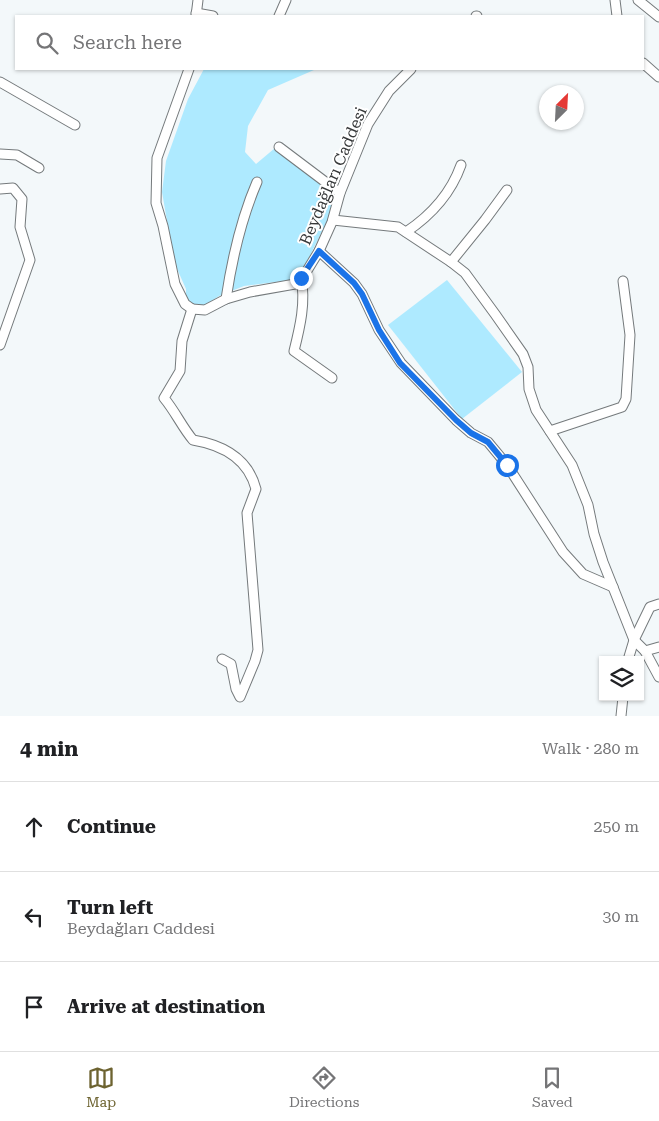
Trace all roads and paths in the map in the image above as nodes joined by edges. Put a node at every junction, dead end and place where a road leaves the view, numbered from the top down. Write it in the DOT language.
graph roads {
  1 [pos="198,0"];
  2 [pos="286,0"];
  3 [pos="614,0"];
  4 [pos="638,0"];
  5 [pos="196,14"];
  6 [pos="279,15"];
  7 [pos="617,15"];
  8 [pos="659,17"];
  9 [pos="644,64"];
  10 [pos="189,70"];
  11 [pos="410,70"];
  12 [pos="659,77"];
  13 [pos="0,82"];
  14 [pos="75,126"];
  15 [pos="279,147"];
  16 [pos="0,154"];
  17 [pos="461,165"];
  18 [pos="39,168"];
  19 [pos="257,182"];
  20 [pos="0,189"];
  21 [pos="507,190"];
  22 [pos="340,193"];
  23 [pos="333,220"];
  24 [pos="406,232"];
  25 [pos="319,251"];
  26 [pos="451,262"];
  27 [pos="301,278"];
  28 [pos="623,281"];
  29 [pos="226,299"];
  30 [pos="192,309"];
  31 [pos="0,345"];
  32 [pos="332,378"];
  33 [pos="550,431"];
  34 [pos="613,587"];
  35 [pos="659,604"];
  36 [pos="634,640"];
  37 [pos="659,647"];
  38 [pos="645,651"];
  39 [pos="629,656"];
  40 [pos="222,659"];
  41 [pos="659,677"];
  42 [pos="623,701"];
  43 [pos="622,716"];
  1 -- 5 [label="street"];
  2 -- 6 [label="street"];
  3 -- 7 [label="street"];
  4 -- 8 [label="street"];
  9 -- 12 [label="street"];
  10 -- 30 [label="street"];
  11 -- 22 [label="street, Beydağları Caddesi"];
  13 -- 14 [label="street"];
  15 -- 22 [label="street"];
  16 -- 18 [label="street"];
  17 -- 24 [label="street"];
  19 -- 29 [label="street"];
  20 -- 31 [label="street"];
  21 -- 26 [label="street"];
  22 -- 23 [label="street, Beydağları Caddesi"];
  23 -- 24 [label="street"];
  23 -- 25 [label="street, Beydağları Caddesi"];
  24 -- 26 [label="street"];
  25 -- 27 [label="street, Beydağları Caddesi"];
  25 -- 34 [label="street"];
  26 -- 33 [label="street"];
  27 -- 29 [label="street"];
  27 -- 32 [label="street"];
  28 -- 33 [label="street"];
  29 -- 30 [label="street"];
  30 -- 40 [label="street"];
  33 -- 34 [label="street"];
  34 -- 36 [label="street"];
  35 -- 36 [label="street"];
  36 -- 38 [label="street"];
  36 -- 39 [label="street"];
  37 -- 38 [label="street"];
  38 -- 41 [label="street"];
  42 -- 43 [label="street"];
}
